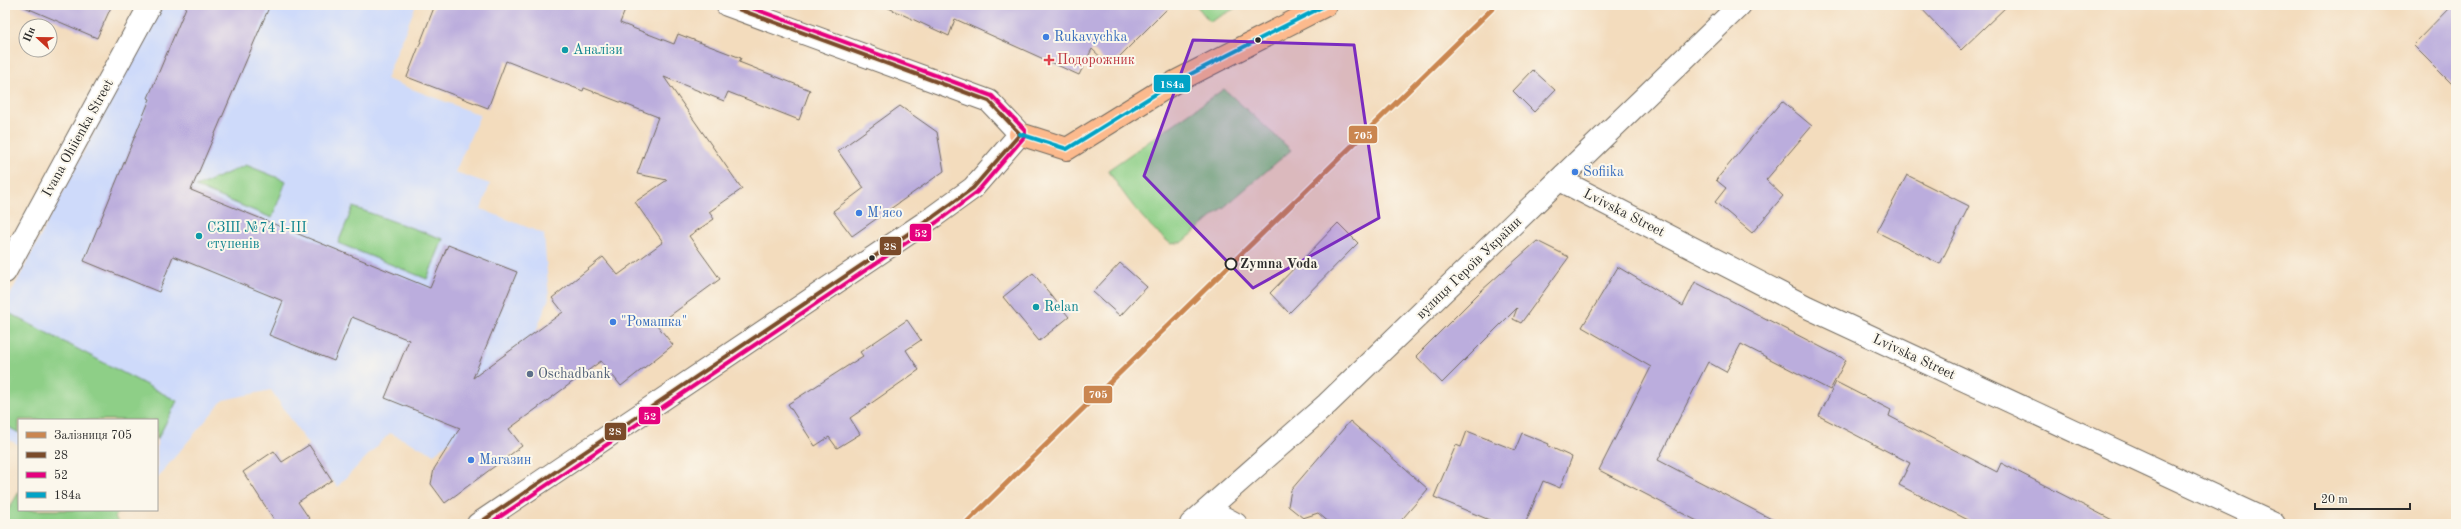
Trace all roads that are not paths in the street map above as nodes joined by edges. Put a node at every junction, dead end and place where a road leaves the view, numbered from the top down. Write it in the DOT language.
graph roads {
  1 [pos="150,5"];
  2 [pos="727,5"];
  3 [pos="1326,5"];
  4 [pos="1740,5"];
  5 [pos="1020,134"];
  6 [pos="1560,180"];
  7 [pos="5,272"];
  8 [pos="1208,509"];
  9 [pos="478,524"];
  10 [pos="1191,524"];
  11 [pos="1236,524"];
  12 [pos="2274,524"];
  1 -- 7 [label="street, Ivana Ohiienka Street"];
  2 -- 5 [label="street"];
  3 -- 5 [label="main road"];
  4 -- 6 [label="street, вулиця Героїв України"];
  5 -- 9 [label="street"];
  6 -- 8 [label="street, вулиця Героїв України"];
  6 -- 12 [label="street, Lvivska Street"];
  8 -- 10 [label="street, вулиця Героїв України"];
  8 -- 11 [label="street"];
}
